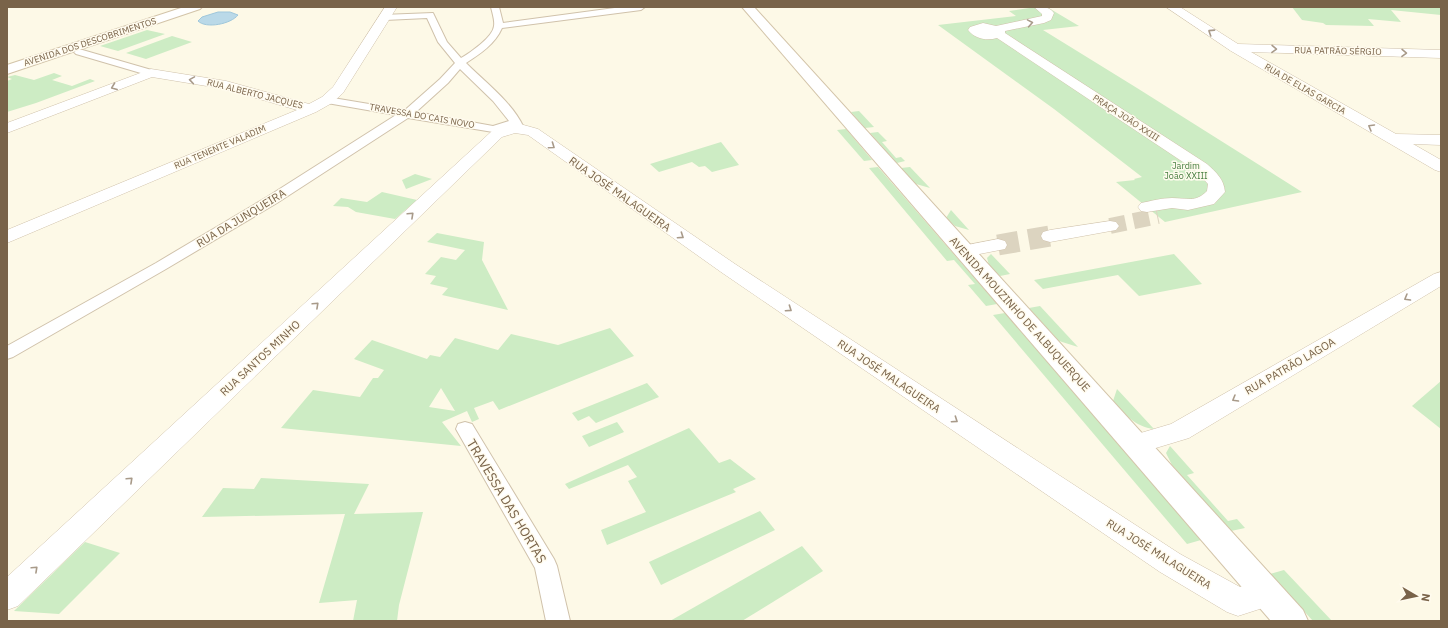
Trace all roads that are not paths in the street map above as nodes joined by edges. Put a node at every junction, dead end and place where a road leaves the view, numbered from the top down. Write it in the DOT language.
graph roads {
  1 [pos="196,7"];
  2 [pos="495,7"];
  3 [pos="641,7"];
  4 [pos="748,7"];
  5 [pos="1040,7"];
  6 [pos="1172,7"];
  7 [pos="388,12"];
  8 [pos="499,26"];
  9 [pos="1235,48"];
  10 [pos="79,52"];
  11 [pos="1441,54"];
  12 [pos="460,62"];
  13 [pos="7,70"];
  14 [pos="151,73"];
  15 [pos="327,100"];
  16 [pos="311,108"];
  17 [pos="408,114"];
  18 [pos="517,126"];
  19 [pos="7,128"];
  20 [pos="1391,139"];
  21 [pos="1441,140"];
  22 [pos="1441,167"];
  23 [pos="1153,212"];
  24 [pos="1104,221"];
  25 [pos="1045,231"];
  26 [pos="7,237"];
  27 [pos="993,240"];
  28 [pos="959,246"];
  29 [pos="1441,278"];
  30 [pos="7,353"];
  31 [pos="465,429"];
  32 [pos="1136,444"];
  33 [pos="1268,593"];
  34 [pos="7,596"];
  35 [pos="558,621"];
  36 [pos="1292,621"];
  1 -- 13 [label="main road, AVENIDA DOS DESCOBRIMENTOS"];
  2 -- 8 [label="street"];
  3 -- 8 [label="street"];
  4 -- 28 [label="main road, AVENIDA MOUZINHO DE ALBUQUERQUE"];
  23 -- 5 [label="street, PRAÇA JOÃO XXIII, one-way"];
  9 -- 6 [label="street, RUA DE ELIAS GARCIA, one-way"];
  7 -- 12 [label="street"];
  7 -- 15 [label="street, RUA TENENTE VALADIM"];
  8 -- 12 [label="street, RUA DA JUNQUEIRA"];
  9 -- 11 [label="street, RUA PATRÃO SÉRGIO, one-way"];
  20 -- 9 [label="street, RUA DE ELIAS GARCIA, one-way"];
  10 -- 14 [label="street"];
  12 -- 17 [label="street, RUA DA JUNQUEIRA"];
  12 -- 18 [label="street"];
  16 -- 14 [label="street, RUA ALBERTO JACQUES, one-way"];
  14 -- 19 [label="street, one-way"];
  15 -- 16 [label="street, RUA TENENTE VALADIM"];
  15 -- 17 [label="street, TRAVESSA DO CAIS NOVO"];
  16 -- 26 [label="street, RUA TENENTE VALADIM"];
  17 -- 18 [label="street, TRAVESSA DO CAIS NOVO"];
  17 -- 30 [label="street, RUA DA JUNQUEIRA"];
  18 -- 33 [label="street, RUA JOSÉ MALAGUEIRA, one-way"];
  34 -- 18 [label="street, RUA SANTOS MINHO, one-way"];
  20 -- 21 [label="street"];
  20 -- 22 [label="street, RUA DE ELIAS GARCIA"];
  24 -- 25 [label="street"];
  27 -- 28 [label="street"];
  28 -- 32 [label="main road, AVENIDA MOUZINHO DE ALBUQUERQUE"];
  29 -- 32 [label="street, RUA PATRÃO LAGOA, one-way"];
  31 -- 35 [label="street, TRAVESSA DAS HORTAS"];
  32 -- 33 [label="main road, AVENIDA MOUZINHO DE ALBUQUERQUE"];
  33 -- 36 [label="main road, AVENIDA MOUZINHO DE ALBUQUERQUE"];
}
